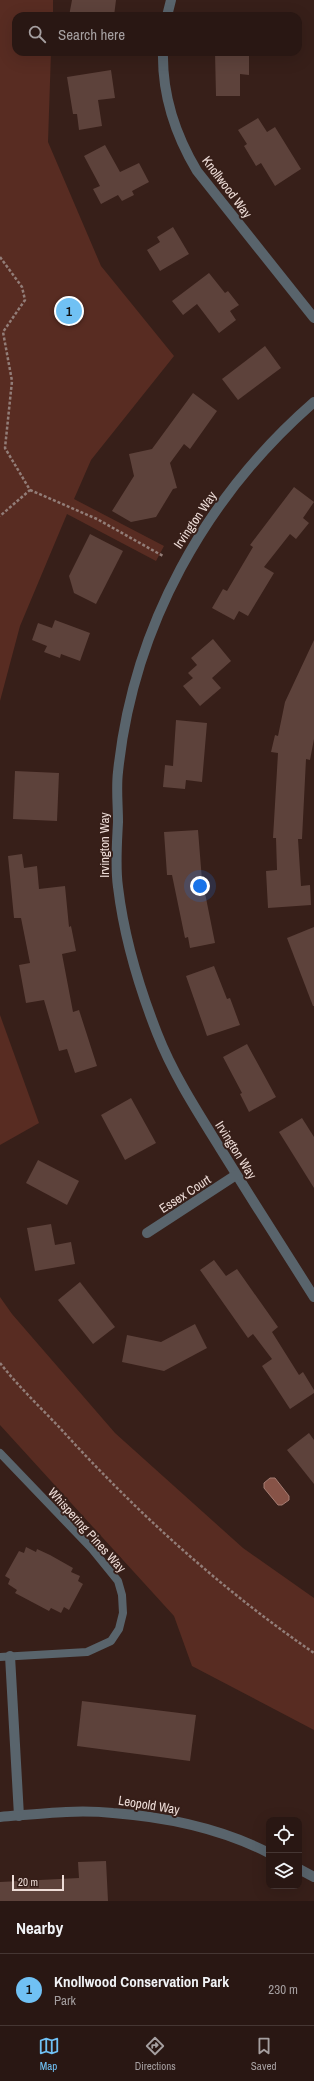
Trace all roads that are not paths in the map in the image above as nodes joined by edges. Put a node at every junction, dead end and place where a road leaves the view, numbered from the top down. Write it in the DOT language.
graph roads {
  1 [pos="171,0"];
  2 [pos="168,12"];
  3 [pos="163,56"];
  4 [pos="314,318"];
  5 [pos="314,402"];
  6 [pos="236,1175"];
  7 [pos="147,1233"];
  8 [pos="314,1297"];
  9 [pos="0,1453"];
  10 [pos="5,1657"];
  11 [pos="19,1816"];
  12 [pos="0,1817"];
  13 [pos="267,1853"];
  14 [pos="302,1871"];
  15 [pos="314,1877"];
  1 -- 2 [label="street"];
  3 -- 4 [label="street, Knollwood Way"];
  5 -- 6 [label="street, Irvington Way"];
  6 -- 7 [label="street, Essex Court"];
  6 -- 8 [label="street, Irvington Way"];
  9 -- 10 [label="lane, Whispering Pines Way"];
  10 -- 11 [label="street"];
  11 -- 12 [label="street, Leopold Way"];
  11 -- 13 [label="street, Leopold Way"];
  14 -- 15 [label="street"];
}
